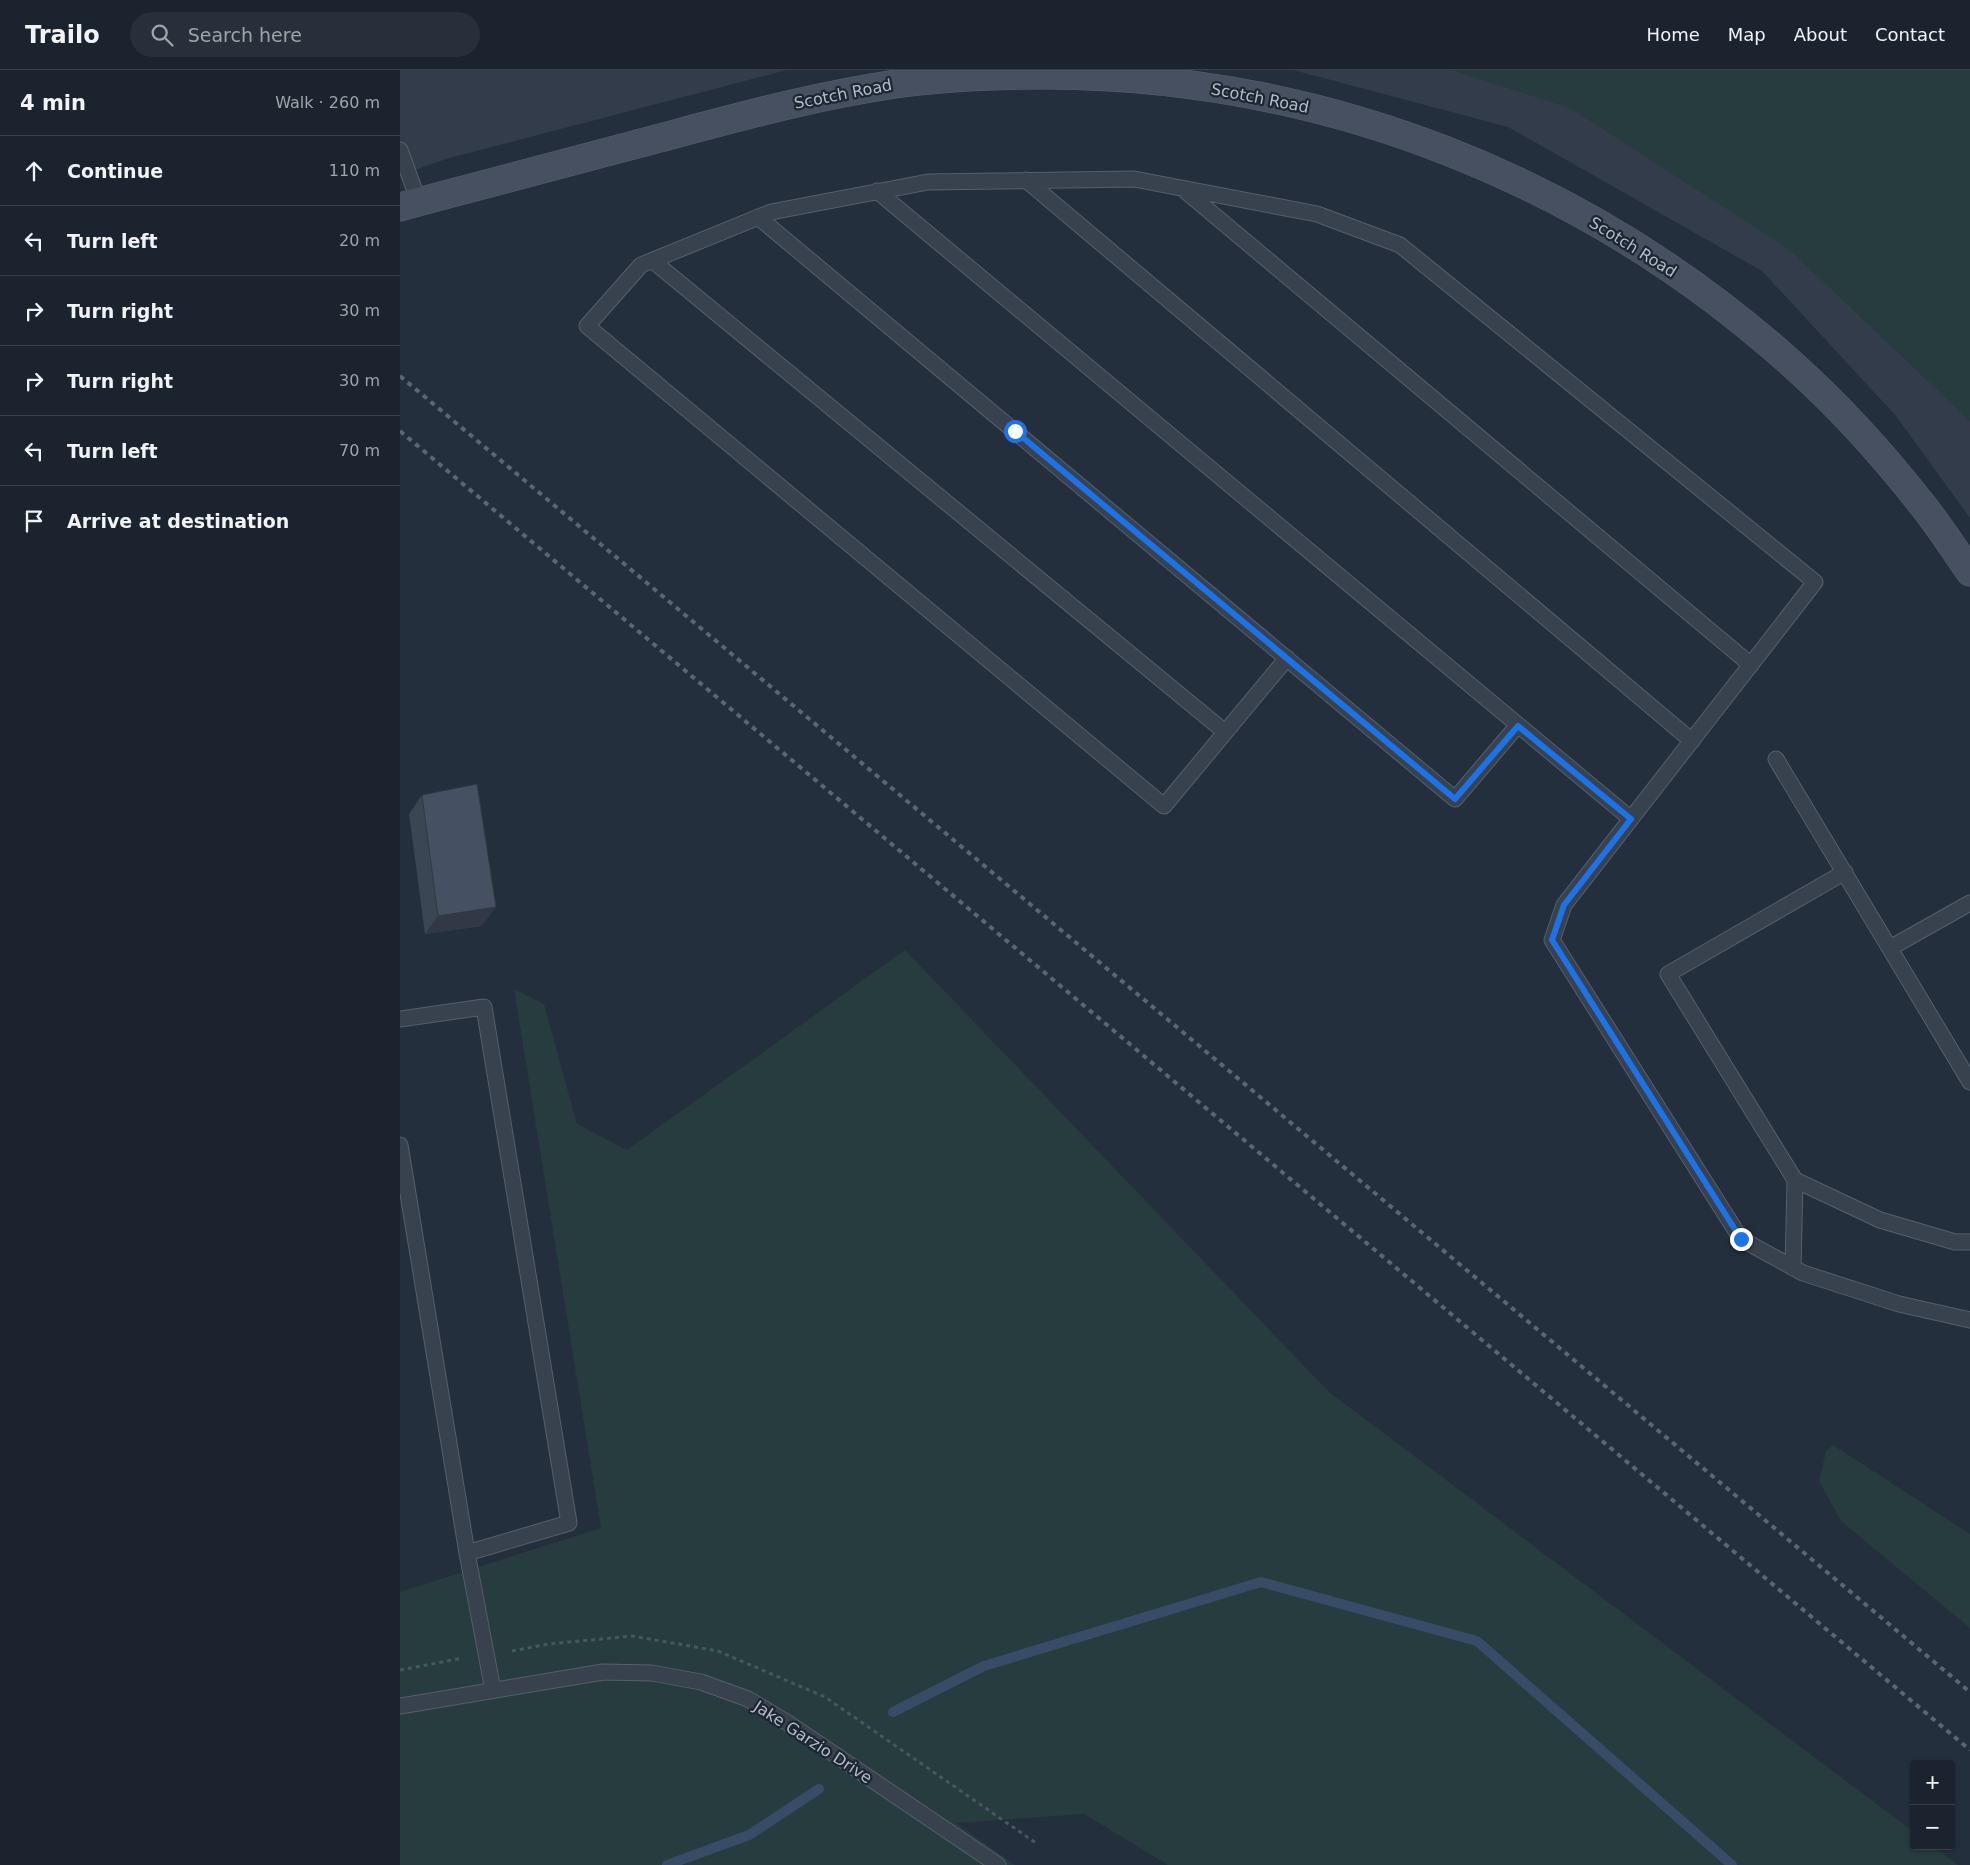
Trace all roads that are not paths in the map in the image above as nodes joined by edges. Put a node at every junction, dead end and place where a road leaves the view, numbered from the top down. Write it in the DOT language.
graph roads {
  1 [pos="400,150"];
  2 [pos="1026,180"];
  3 [pos="1182,188"];
  4 [pos="877,191"];
  5 [pos="410,204"];
  6 [pos="758,217"];
  7 [pos="653,261"];
  8 [pos="1970,572"];
  9 [pos="1287,658"];
  10 [pos="1751,665"];
  11 [pos="1518,726"];
  12 [pos="1225,732"];
  13 [pos="1692,741"];
  14 [pos="1776,760"];
  15 [pos="1631,819"];
  16 [pos="1845,872"];
  17 [pos="1970,903"];
  18 [pos="1890,948"];
  19 [pos="400,1019"];
  20 [pos="1970,1082"];
  21 [pos="400,1145"];
  22 [pos="1795,1180"];
  23 [pos="1970,1242"];
  24 [pos="1793,1268"];
  25 [pos="1970,1320"];
  26 [pos="467,1552"];
  27 [pos="493,1690"];
  28 [pos="400,1706"];
  29 [pos="998,1865"];
  1 -- 5 [label="lane"];
  2 -- 3 [label="lane"];
  2 -- 4 [label="lane"];
  2 -- 13 [label="lane"];
  3 -- 10 [label="lane"];
  3 -- 10 [label="lane"];
  4 -- 6 [label="lane"];
  4 -- 11 [label="lane"];
  5 -- 8 [label="main road, Scotch Road"];
  6 -- 7 [label="lane"];
  6 -- 9 [label="lane"];
  7 -- 12 [label="lane"];
  7 -- 12 [label="lane"];
  9 -- 11 [label="lane"];
  9 -- 12 [label="lane"];
  10 -- 13 [label="lane"];
  11 -- 15 [label="lane"];
  13 -- 15 [label="lane"];
  14 -- 16 [label="lane"];
  15 -- 24 [label="lane"];
  16 -- 18 [label="lane"];
  16 -- 22 [label="lane"];
  17 -- 18 [label="lane"];
  18 -- 20 [label="lane"];
  19 -- 26 [label="lane"];
  21 -- 26 [label="lane"];
  22 -- 23 [label="lane"];
  22 -- 24 [label="lane"];
  24 -- 25 [label="lane"];
  26 -- 27 [label="lane"];
  27 -- 28 [label="lane, Jake Garzio Drive"];
  27 -- 29 [label="lane, Jake Garzio Drive"];
}
